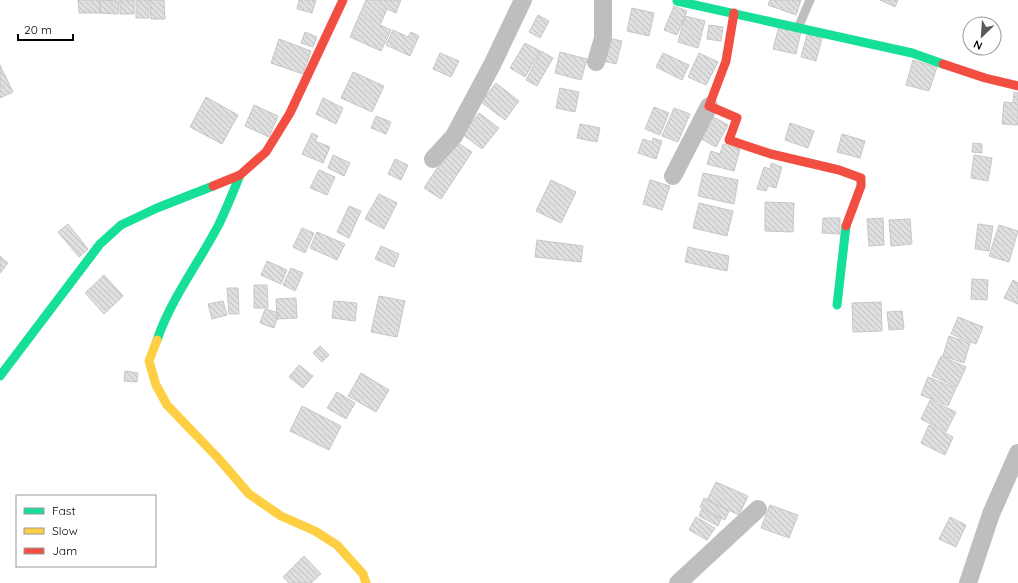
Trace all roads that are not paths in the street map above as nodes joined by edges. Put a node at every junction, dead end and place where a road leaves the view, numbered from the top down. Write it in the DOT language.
graph roads {
  1 [pos="343,0"];
  2 [pos="523,0"];
  3 [pos="603,0"];
  4 [pos="810,0"];
  5 [pos="677,1"];
  6 [pos="734,13"];
  7 [pos="798,28"];
  8 [pos="596,62"];
  9 [pos="1018,86"];
  10 [pos="709,106"];
  11 [pos="433,159"];
  12 [pos="240,175"];
  13 [pos="673,176"];
  14 [pos="837,305"];
  15 [pos="0,376"];
  16 [pos="1018,452"];
  17 [pos="758,508"];
  18 [pos="366,583"];
  19 [pos="678,583"];
  20 [pos="968,583"];
  1 -- 12 [label="street"];
  2 -- 11 [label="street"];
  3 -- 8 [label="street"];
  4 -- 7 [label="lane"];
  5 -- 6 [label="street"];
  6 -- 7 [label="street"];
  6 -- 10 [label="street"];
  7 -- 9 [label="street"];
  10 -- 13 [label="street"];
  10 -- 14 [label="street"];
  12 -- 15 [label="street"];
  12 -- 18 [label="street"];
  16 -- 20 [label="street"];
  17 -- 19 [label="street"];
}
